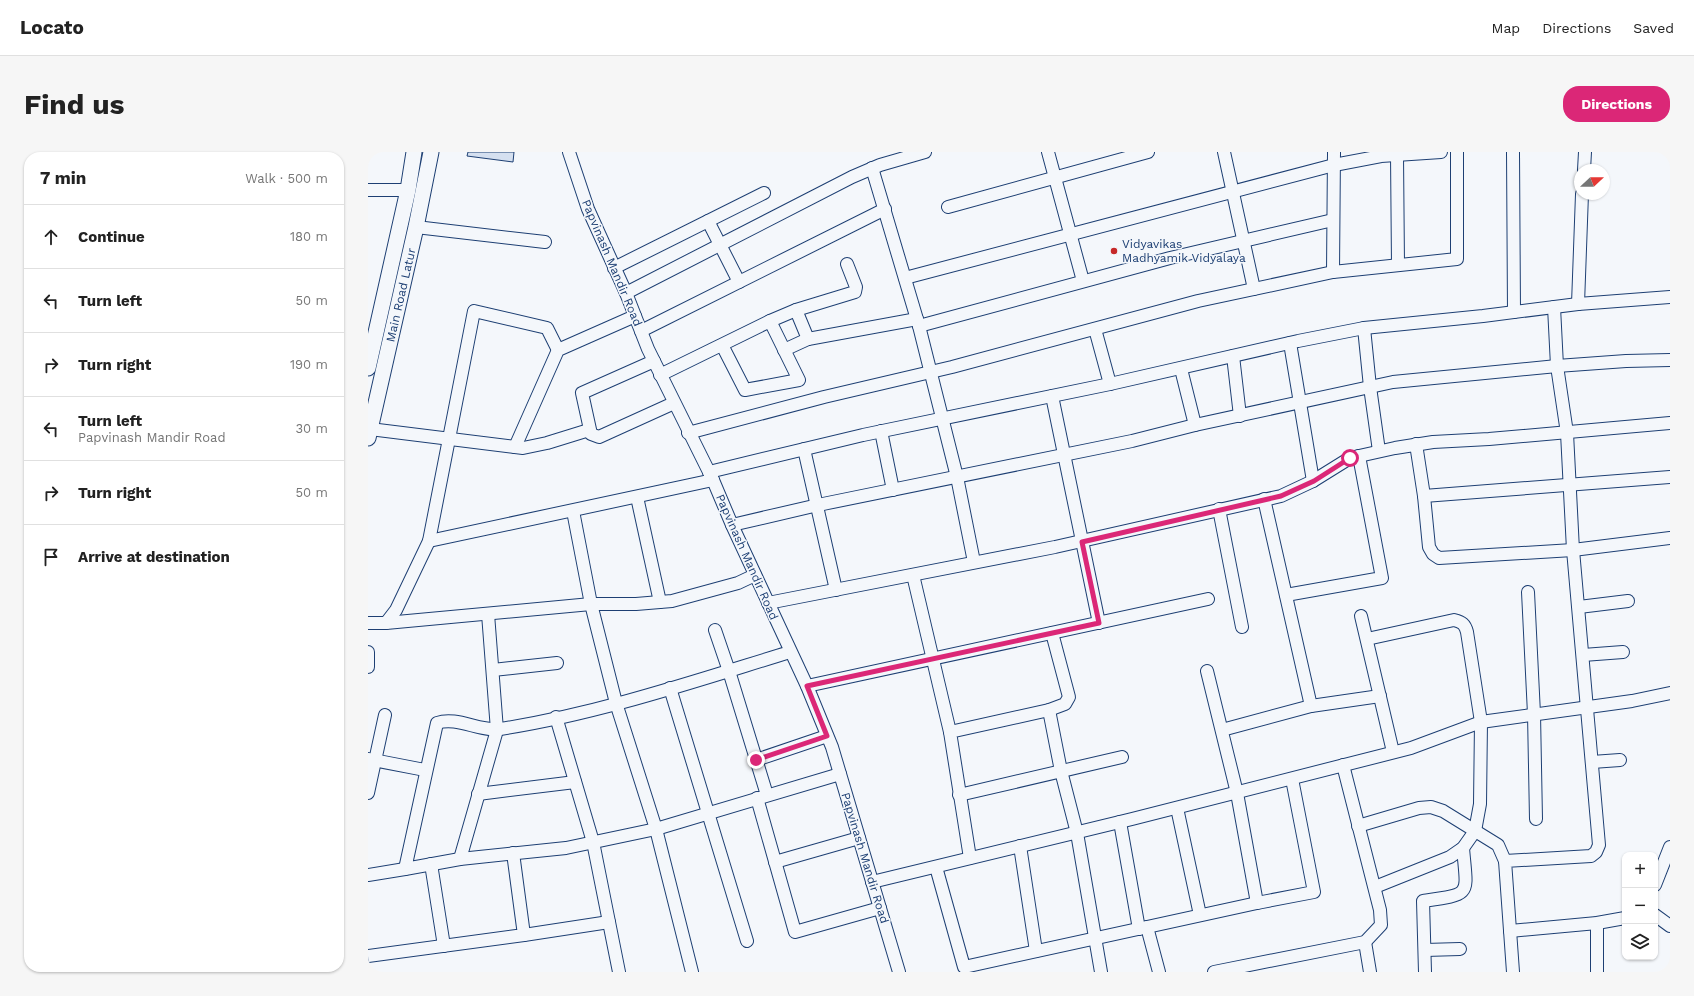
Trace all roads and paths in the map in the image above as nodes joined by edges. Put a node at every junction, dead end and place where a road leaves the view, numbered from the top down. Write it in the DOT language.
graph roads {
  1 [pos="414,152"];
  2 [pos="431,152"];
  3 [pos="569,152"];
  4 [pos="925,152"];
  5 [pos="1048,152"];
  6 [pos="1148,152"];
  7 [pos="1224,152"];
  8 [pos="1334,152"];
  9 [pos="1441,152"];
  10 [pos="1457,152"];
  11 [pos="1513,152"];
  12 [pos="1585,152"];
  13 [pos="1396,155"];
  14 [pos="1584,164"];
  15 [pos="1334,165"];
  16 [pos="872,168"];
  17 [pos="1055,177"];
  18 [pos="368,190"];
  19 [pos="408,190"];
  20 [pos="1232,191"];
  21 [pos="764,193"];
  22 [pos="1582,200"];
  23 [pos="948,207"];
  24 [pos="884,209"];
  25 [pos="1334,220"];
  26 [pos="708,221"];
  27 [pos="416,227"];
  28 [pos="1070,234"];
  29 [pos="1244,241"];
  30 [pos="545,242"];
  31 [pos="721,245"];
  32 [pos="847,264"];
  33 [pos="1398,265"];
  34 [pos="614,268"];
  35 [pos="1333,272"];
  36 [pos="905,278"];
  37 [pos="1083,281"];
  38 [pos="740,282"];
  39 [pos="1254,289"];
  40 [pos="626,292"];
  41 [pos="1670,297"];
  42 [pos="1578,304"];
  43 [pos="1554,307"];
  44 [pos="796,310"];
  45 [pos="1514,312"];
  46 [pos="635,316"];
  47 [pos="770,321"];
  48 [pos="918,322"];
  49 [pos="1095,328"];
  50 [pos="1364,328"];
  51 [pos="641,331"];
  52 [pos="808,339"];
  53 [pos="1290,343"];
  54 [pos="722,345"];
  55 [pos="558,350"];
  56 [pos="784,350"];
  57 [pos="1233,356"];
  58 [pos="1670,360"];
  59 [pos="654,361"];
  60 [pos="1557,366"];
  61 [pos="368,368"];
  62 [pos="1180,369"];
  63 [pos="930,372"];
  64 [pos="660,375"];
  65 [pos="1110,384"];
  66 [pos="1370,387"];
  67 [pos="1052,396"];
  68 [pos="1300,403"];
  69 [pos="674,404"];
  70 [pos="1240,416"];
  71 [pos="942,418"];
  72 [pos="1670,424"];
  73 [pos="1195,425"];
  74 [pos="589,430"];
  75 [pos="882,431"];
  76 [pos="1567,432"];
  77 [pos="688,433"];
  78 [pos="369,434"];
  79 [pos="449,438"];
  80 [pos="1416,444"];
  81 [pos="515,448"];
  82 [pos="804,449"];
  83 [pos="1380,451"];
  84 [pos="1064,455"];
  85 [pos="1359,456"];
  86 [pos="711,476"];
  87 [pos="957,477"];
  88 [pos="1670,477"];
  89 [pos="1314,481"];
  90 [pos="1570,485"];
  91 [pos="893,490"];
  92 [pos="1424,496"];
  93 [pos="638,497"];
  94 [pos="1264,499"];
  95 [pos="818,505"];
  96 [pos="1219,510"];
  97 [pos="573,511"];
  98 [pos="732,525"];
  99 [pos="1670,538"];
  100 [pos="429,541"];
  101 [pos="1082,542"];
  102 [pos="1573,550"];
  103 [pos="974,562"];
  104 [pos="913,574"];
  105 [pos="755,575"];
  106 [pos="836,590"];
  107 [pos="1528,592"];
  108 [pos="1286,595"];
  109 [pos="1208,599"];
  110 [pos="1628,601"];
  111 [pos="660,602"];
  112 [pos="768,603"];
  113 [pos="591,604"];
  114 [pos="1579,607"];
  115 [pos="488,614"];
  116 [pos="1361,616"];
  117 [pos="386,623"];
  118 [pos="1099,623"];
  119 [pos="368,624"];
  120 [pos="1242,628"];
  121 [pos="714,630"];
  122 [pos="1052,634"];
  123 [pos="1367,639"];
  124 [pos="368,652"];
  125 [pos="790,652"];
  126 [pos="1622,652"];
  127 [pos="1583,655"];
  128 [pos="933,659"];
  129 [pos="557,663"];
  130 [pos="368,667"];
  131 [pos="492,670"];
  132 [pos="729,671"];
  133 [pos="1207,671"];
  134 [pos="807,686"];
  135 [pos="670,688"];
  136 [pos="1670,693"];
  137 [pos="1380,696"];
  138 [pos="616,704"];
  139 [pos="1311,706"];
  140 [pos="1587,707"];
  141 [pos="1049,710"];
  142 [pos="1534,714"];
  143 [pos="385,715"];
  144 [pos="556,718"];
  145 [pos="1481,722"];
  146 [pos="497,730"];
  147 [pos="1222,730"];
  148 [pos="950,732"];
  149 [pos="827,736"];
  150 [pos="1393,752"];
  151 [pos="1122,758"];
  152 [pos="371,760"];
  153 [pos="756,760"];
  154 [pos="1620,760"];
  155 [pos="1592,762"];
  156 [pos="1343,766"];
  157 [pos="426,770"];
  158 [pos="1061,771"];
  159 [pos="840,774"];
  160 [pos="1292,779"];
  161 [pos="575,782"];
  162 [pos="368,792"];
  163 [pos="1238,793"];
  164 [pos="478,794"];
  165 [pos="959,795"];
  166 [pos="762,797"];
  167 [pos="1177,808"];
  168 [pos="708,813"];
  169 [pos="1536,820"];
  170 [pos="1120,822"];
  171 [pos="1358,826"];
  172 [pos="656,829"];
  173 [pos="1475,831"];
  174 [pos="1077,832"];
  175 [pos="859,838"];
  176 [pos="593,842"];
  177 [pos="1020,846"];
  178 [pos="1670,847"];
  179 [pos="1463,848"];
  180 [pos="513,853"];
  181 [pos="970,858"];
  182 [pos="460,859"];
  183 [pos="1505,861"];
  184 [pos="775,862"];
  185 [pos="431,864"];
  186 [pos="936,867"];
  187 [pos="405,869"];
  188 [pos="368,875"];
  189 [pos="1658,877"];
  190 [pos="872,882"];
  191 [pos="1375,887"];
  192 [pos="1257,903"];
  193 [pos="880,908"];
  194 [pos="1200,915"];
  195 [pos="1658,917"];
  196 [pos="1622,919"];
  197 [pos="609,922"];
  198 [pos="1597,923"];
  199 [pos="1670,926"];
  200 [pos="1143,928"];
  201 [pos="1510,931"];
  202 [pos="524,935"];
  203 [pos="1095,938"];
  204 [pos="747,941"];
  205 [pos="1365,942"];
  206 [pos="444,946"];
  207 [pos="1460,949"];
  208 [pos="1425,950"];
  209 [pos="1036,951"];
  210 [pos="368,956"];
  211 [pos="1257,968"];
  212 [pos="964,969"];
  213 [pos="619,972"];
  214 [pos="692,972"];
  215 [pos="899,972"];
  216 [pos="1101,972"];
  217 [pos="1159,972"];
  218 [pos="1214,972"];
  219 [pos="1370,972"];
  220 [pos="1425,972"];
  221 [pos="1513,972"];
  222 [pos="1597,972"];
  1 -- 19 [label="main road, Main Road Latur"];
  2 -- 27 [label="main road, Main Road Latur"];
  3 -- 34 [label="street, Papvinash Mandir Road"];
  4 -- 16 [label="street"];
  5 -- 17 [label="street"];
  6 -- 17 [label="street"];
  7 -- 20 [label="street"];
  8 -- 15 [label="street"];
  9 -- 13 [label="street"];
  10 -- 33 [label="street"];
  11 -- 45 [label="street"];
  12 -- 14 [label="street"];
  13 -- 15 [label="street"];
  13 -- 33 [label="street"];
  15 -- 20 [label="street"];
  15 -- 25 [label="street"];
  16 -- 24 [label="street"];
  16 -- 31 [label="street"];
  17 -- 23 [label="street"];
  17 -- 28 [label="street"];
  18 -- 19 [label="street"];
  19 -- 61 [label="main road, Main Road Latur"];
  20 -- 28 [label="street"];
  20 -- 29 [label="street"];
  21 -- 26 [label="street"];
  22 -- 42 [label="street"];
  24 -- 36 [label="street"];
  24 -- 38 [label="street"];
  25 -- 29 [label="street"];
  25 -- 35 [label="street"];
  26 -- 31 [label="street"];
  26 -- 34 [label="street"];
  27 -- 30 [label="street"];
  27 -- 78 [label="main road, Main Road Latur"];
  28 -- 36 [label="street"];
  28 -- 37 [label="street"];
  29 -- 37 [label="street"];
  29 -- 39 [label="street"];
  31 -- 38 [label="street"];
  31 -- 40 [label="street"];
  32 -- 44 [label="street"];
  33 -- 35 [label="street"];
  34 -- 40 [label="street, Papvinash Mandir Road"];
  35 -- 39 [label="street"];
  36 -- 48 [label="street"];
  37 -- 48 [label="street"];
  38 -- 51 [label="street"];
  39 -- 49 [label="street"];
  40 -- 46 [label="street, Papvinash Mandir Road"];
  41 -- 42 [label="street"];
  42 -- 43 [label="street"];
  43 -- 45 [label="street"];
  43 -- 60 [label="street"];
  44 -- 47 [label="street"];
  44 -- 52 [label="street"];
  45 -- 50 [label="street"];
  46 -- 51 [label="street, Papvinash Mandir Road"];
  46 -- 55 [label="street"];
  47 -- 54 [label="street"];
  47 -- 56 [label="street"];
  48 -- 52 [label="street"];
  48 -- 63 [label="street"];
  49 -- 63 [label="street"];
  49 -- 65 [label="street"];
  50 -- 53 [label="street"];
  50 -- 66 [label="street"];
  51 -- 59 [label="street, Papvinash Mandir Road"];
  52 -- 56 [label="street"];
  53 -- 57 [label="street"];
  53 -- 68 [label="street"];
  54 -- 56 [label="street"];
  54 -- 64 [label="street"];
  55 -- 79 [label="street"];
  55 -- 81 [label="street"];
  57 -- 62 [label="street"];
  57 -- 70 [label="street"];
  58 -- 60 [label="street"];
  59 -- 64 [label="street, Papvinash Mandir Road"];
  59 -- 74 [label="street"];
  60 -- 66 [label="street"];
  60 -- 76 [label="street"];
  62 -- 65 [label="street"];
  62 -- 73 [label="street"];
  63 -- 71 [label="street"];
  63 -- 77 [label="street"];
  64 -- 69 [label="street, Papvinash Mandir Road"];
  65 -- 67 [label="street"];
  66 -- 68 [label="street"];
  66 -- 83 [label="street"];
  67 -- 71 [label="street"];
  67 -- 84 [label="street"];
  68 -- 70 [label="street"];
  68 -- 89 [label="street"];
  69 -- 74 [label="street"];
  69 -- 77 [label="street, Papvinash Mandir Road"];
  70 -- 73 [label="street"];
  71 -- 75 [label="street"];
  71 -- 87 [label="street"];
  72 -- 76 [label="street"];
  73 -- 84 [label="street"];
  74 -- 81 [label="street"];
  75 -- 82 [label="street"];
  75 -- 91 [label="street"];
  76 -- 80 [label="street"];
  76 -- 90 [label="street"];
  77 -- 86 [label="street, Papvinash Mandir Road"];
  78 -- 79 [label="street"];
  79 -- 81 [label="street"];
  79 -- 100 [label="street"];
  80 -- 83 [label="street"];
  80 -- 92 [label="street"];
  82 -- 86 [label="street"];
  82 -- 95 [label="street"];
  83 -- 85 [label="street"];
  84 -- 87 [label="street"];
  84 -- 101 [label="street"];
  85 -- 89 [label="street"];
  85 -- 108 [label="street"];
  86 -- 93 [label="street"];
  86 -- 98 [label="street, Papvinash Mandir Road"];
  87 -- 91 [label="street"];
  87 -- 103 [label="street"];
  88 -- 90 [label="street"];
  89 -- 94 [label="street"];
  90 -- 92 [label="street"];
  90 -- 102 [label="street"];
  91 -- 95 [label="street"];
  92 -- 102 [label="street"];
  93 -- 97 [label="street"];
  93 -- 111 [label="street"];
  94 -- 96 [label="street"];
  94 -- 108 [label="street"];
  95 -- 98 [label="street"];
  95 -- 106 [label="street"];
  96 -- 101 [label="street"];
  96 -- 120 [label="street"];
  97 -- 100 [label="street"];
  97 -- 113 [label="street"];
  98 -- 105 [label="street, Papvinash Mandir Road"];
  99 -- 102 [label="street"];
  100 -- 117 [label="street"];
  101 -- 103 [label="street"];
  101 -- 118 [label="street"];
  102 -- 114 [label="street"];
  103 -- 104 [label="street"];
  104 -- 106 [label="street"];
  104 -- 128 [label="street"];
  105 -- 111 [label="street"];
  105 -- 112 [label="street, Papvinash Mandir Road"];
  106 -- 112 [label="street"];
  107 -- 142 [label="street"];
  108 -- 139 [label="street"];
  109 -- 118 [label="street"];
  110 -- 114 [label="street"];
  111 -- 113 [label="street"];
  112 -- 125 [label="street, Papvinash Mandir Road"];
  113 -- 115 [label="street"];
  113 -- 138 [label="street"];
  114 -- 127 [label="street"];
  115 -- 117 [label="street"];
  115 -- 131 [label="street"];
  116 -- 123 [label="street"];
  117 -- 119 [label="street"];
  118 -- 122 [label="street"];
  121 -- 132 [label="street"];
  122 -- 128 [label="street"];
  122 -- 141 [label="street"];
  123 -- 137 [label="street"];
  123 -- 145 [label="street"];
  124 -- 130 [label="street"];
  125 -- 132 [label="street"];
  125 -- 134 [label="street, Papvinash Mandir Road"];
  126 -- 127 [label="street"];
  127 -- 140 [label="street"];
  128 -- 134 [label="street"];
  128 -- 148 [label="street"];
  129 -- 131 [label="street"];
  131 -- 146 [label="street"];
  132 -- 135 [label="street"];
  132 -- 153 [label="street"];
  133 -- 147 [label="street"];
  134 -- 149 [label="street, Papvinash Mandir Road"];
  135 -- 138 [label="street"];
  135 -- 168 [label="street"];
  136 -- 140 [label="street"];
  137 -- 139 [label="street"];
  137 -- 150 [label="street"];
  138 -- 144 [label="street"];
  138 -- 172 [label="street"];
  139 -- 147 [label="street"];
  140 -- 142 [label="street"];
  140 -- 155 [label="street"];
  141 -- 148 [label="street"];
  141 -- 158 [label="street"];
  142 -- 145 [label="street"];
  142 -- 169 [label="street"];
  143 -- 152 [label="street"];
  144 -- 146 [label="street"];
  144 -- 161 [label="street"];
  145 -- 150 [label="street"];
  145 -- 173 [label="street"];
  146 -- 157 [label="street"];
  146 -- 164 [label="street"];
  147 -- 163 [label="street"];
  148 -- 165 [label="street"];
  149 -- 153 [label="street"];
  149 -- 159 [label="street, Papvinash Mandir Road"];
  150 -- 156 [label="street"];
  151 -- 158 [label="street"];
  152 -- 157 [label="street"];
  152 -- 162 [label="street"];
  153 -- 166 [label="street"];
  154 -- 155 [label="street"];
  155 -- 183 [label="street"];
  156 -- 160 [label="street"];
  156 -- 171 [label="street"];
  157 -- 187 [label="street"];
  158 -- 165 [label="street"];
  158 -- 174 [label="street"];
  159 -- 166 [label="street"];
  159 -- 175 [label="street, Papvinash Mandir Road"];
  160 -- 163 [label="street"];
  160 -- 192 [label="street"];
  161 -- 164 [label="street"];
  161 -- 176 [label="street"];
  163 -- 167 [label="street"];
  163 -- 192 [label="street"];
  164 -- 182 [label="street"];
  165 -- 181 [label="street"];
  166 -- 168 [label="street"];
  166 -- 184 [label="street"];
  167 -- 170 [label="street"];
  167 -- 194 [label="street"];
  168 -- 172 [label="street"];
  168 -- 204 [label="street"];
  170 -- 174 [label="street"];
  170 -- 200 [label="street"];
  171 -- 173 [label="street"];
  171 -- 191 [label="street"];
  172 -- 176 [label="street"];
  172 -- 214 [label="street"];
  173 -- 179 [label="street"];
  173 -- 183 [label="street"];
  174 -- 177 [label="street"];
  174 -- 203 [label="street"];
  175 -- 184 [label="street"];
  175 -- 190 [label="street, Papvinash Mandir Road"];
  176 -- 180 [label="street"];
  176 -- 197 [label="street"];
  177 -- 181 [label="street"];
  177 -- 209 [label="street"];
  178 -- 189 [label="street"];
  179 -- 191 [label="street"];
  179 -- 208 [label="street"];
  180 -- 182 [label="street"];
  180 -- 202 [label="street"];
  181 -- 186 [label="street"];
  182 -- 185 [label="street"];
  183 -- 201 [label="street"];
  184 -- 193 [label="street"];
  185 -- 187 [label="street"];
  185 -- 206 [label="street"];
  186 -- 190 [label="street"];
  186 -- 212 [label="street"];
  187 -- 188 [label="street"];
  190 -- 193 [label="street, Papvinash Mandir Road"];
  191 -- 205 [label="street"];
  192 -- 194 [label="street"];
  193 -- 215 [label="street, Papvinash Mandir Road"];
  194 -- 200 [label="street"];
  195 -- 199 [label="street"];
  196 -- 198 [label="street"];
  197 -- 202 [label="street"];
  197 -- 213 [label="street"];
  198 -- 201 [label="street"];
  198 -- 222 [label="street"];
  200 -- 203 [label="street"];
  200 -- 217 [label="street"];
  201 -- 221 [label="street"];
  202 -- 206 [label="street"];
  203 -- 209 [label="street"];
  203 -- 216 [label="street"];
  205 -- 211 [label="street"];
  205 -- 219 [label="street"];
  206 -- 210 [label="street"];
  207 -- 208 [label="street"];
  208 -- 220 [label="street"];
  209 -- 212 [label="street"];
  211 -- 218 [label="street"];
}
